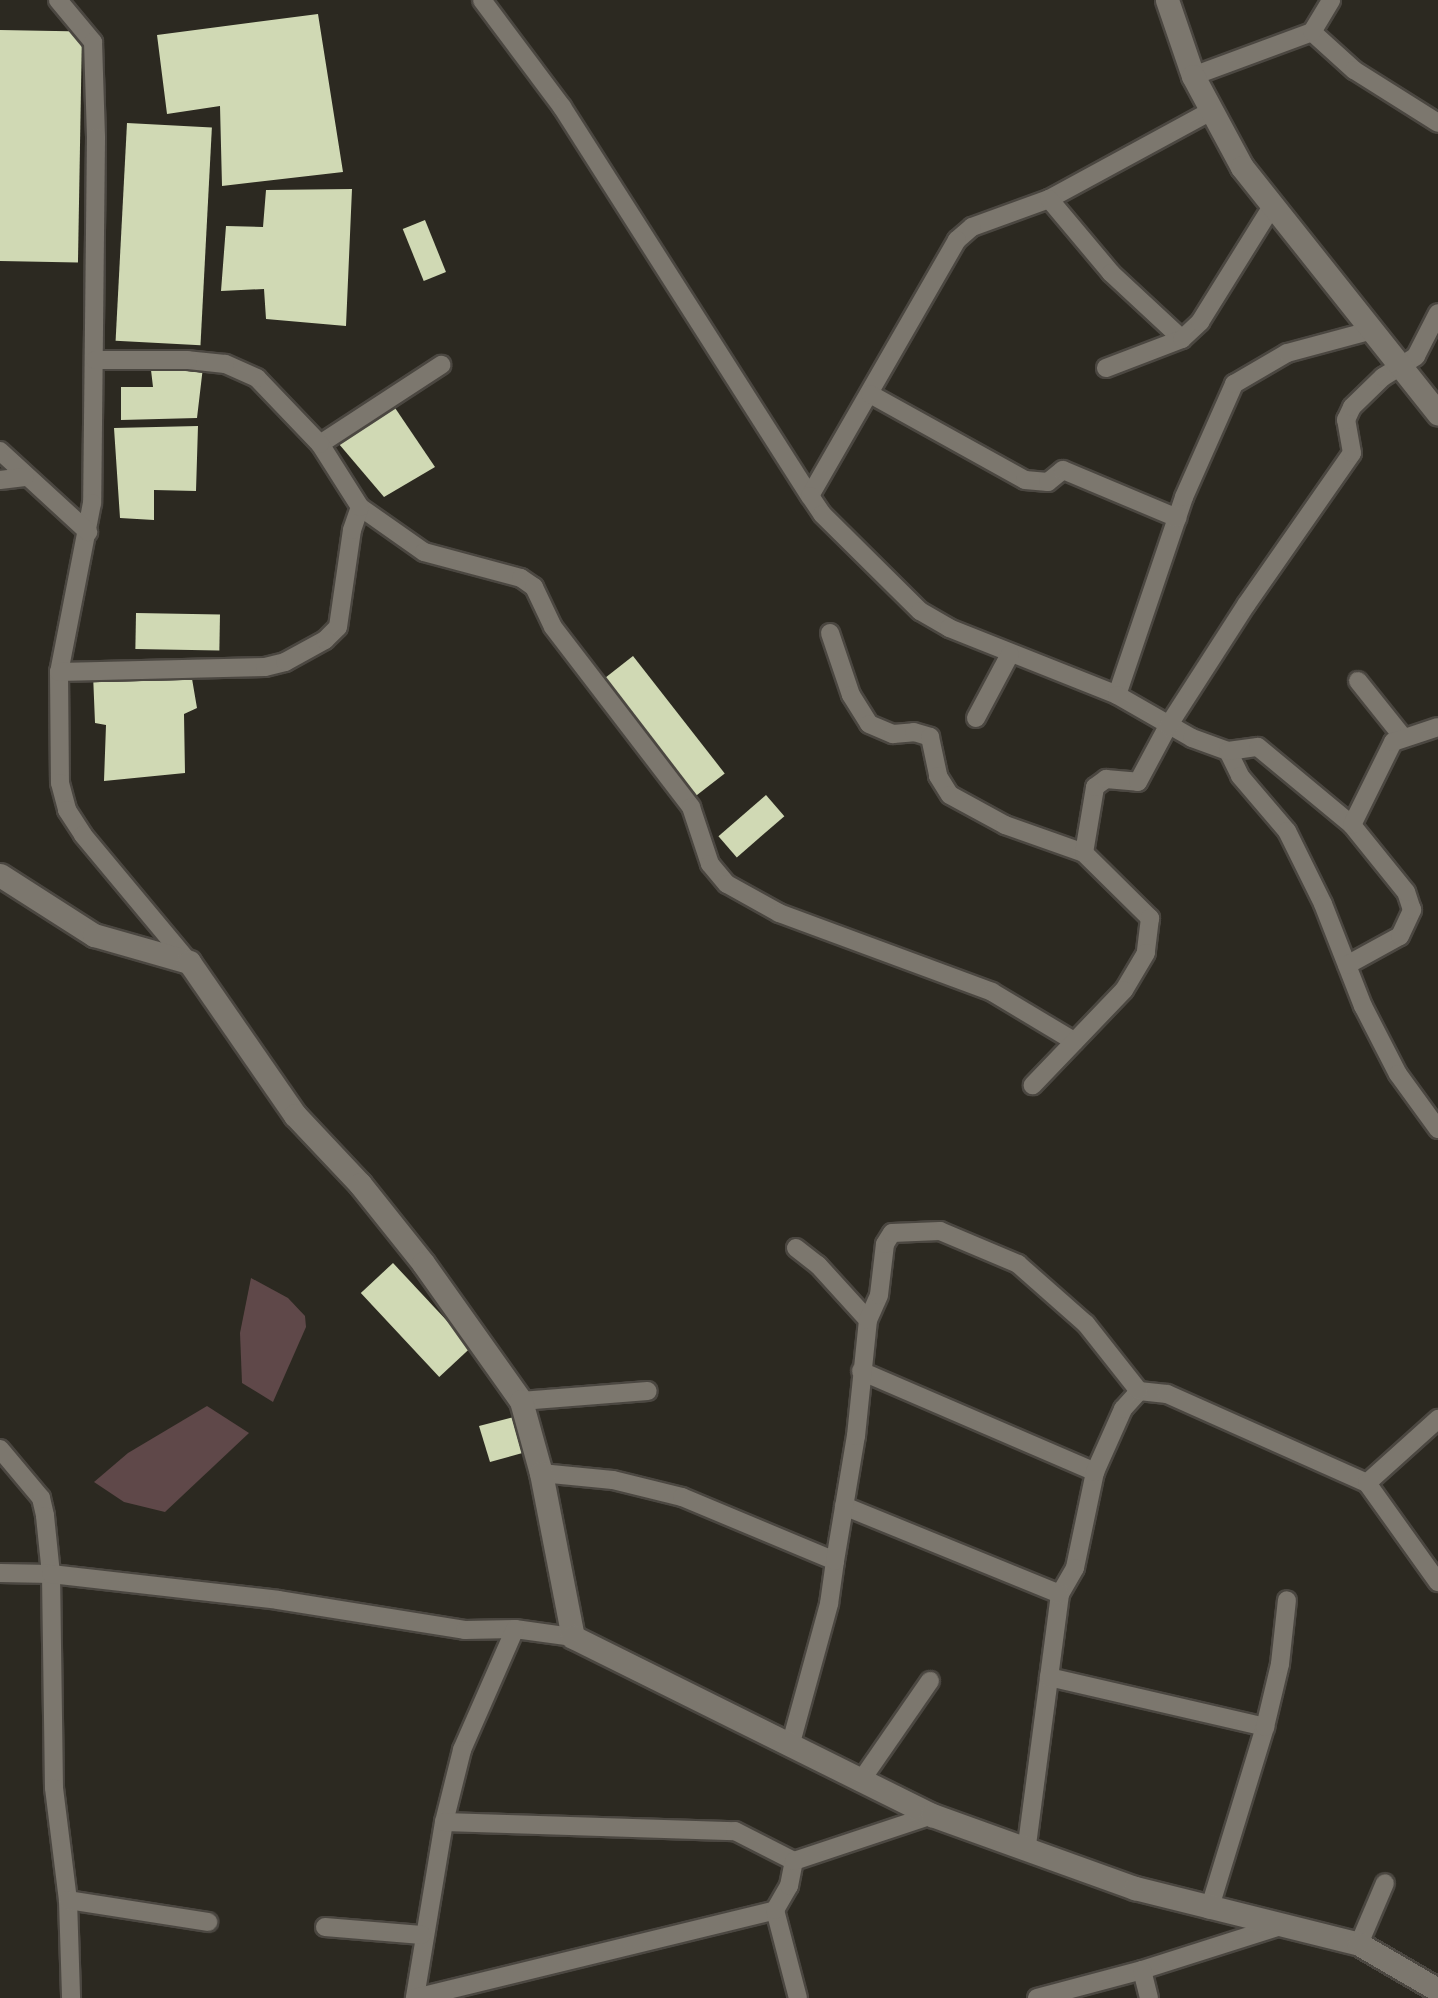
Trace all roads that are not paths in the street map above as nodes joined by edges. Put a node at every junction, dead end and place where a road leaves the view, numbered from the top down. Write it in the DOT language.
graph roads {
  1 [pos="58,0"];
  2 [pos="482,0"];
  3 [pos="1167,0"];
  4 [pos="1331,0"];
  5 [pos="1312,33"];
  6 [pos="1193,76"];
  7 [pos="1211,111"];
  8 [pos="1438,123"];
  9 [pos="1049,200"];
  10 [pos="1271,208"];
  11 [pos="1438,313"];
  12 [pos="1373,330"];
  13 [pos="1182,339"];
  14 [pos="95,360"];
  15 [pos="1402,364"];
  16 [pos="441,365"];
  17 [pos="1106,369"];
  18 [pos="870,394"];
  19 [pos="1438,413"];
  20 [pos="320,444"];
  21 [pos="0,451"];
  22 [pos="25,477"];
  23 [pos="0,480"];
  24 [pos="810,496"];
  25 [pos="360,507"];
  26 [pos="1177,519"];
  27 [pos="88,532"];
  28 [pos="830,633"];
  29 [pos="1010,654"];
  30 [pos="59,672"];
  31 [pos="1358,681"];
  32 [pos="1117,695"];
  33 [pos="976,719"];
  34 [pos="1168,726"];
  35 [pos="1438,727"];
  36 [pos="1402,736"];
  37 [pos="1228,751"];
  38 [pos="1352,825"];
  39 [pos="1083,853"];
  40 [pos="0,875"];
  41 [pos="189,962"];
  42 [pos="1347,965"];
  43 [pos="1074,1041"];
  44 [pos="1033,1085"];
  45 [pos="1438,1129"];
  46 [pos="796,1248"];
  47 [pos="867,1320"];
  48 [pos="861,1371"];
  49 [pos="648,1391"];
  50 [pos="1139,1391"];
  51 [pos="521,1401"];
  52 [pos="1438,1419"];
  53 [pos="0,1449"];
  54 [pos="1095,1472"];
  55 [pos="541,1473"];
  56 [pos="1367,1483"];
  57 [pos="844,1506"];
  58 [pos="835,1561"];
  59 [pos="0,1573"];
  60 [pos="51,1574"];
  61 [pos="1438,1581"];
  62 [pos="1060,1594"];
  63 [pos="1287,1600"];
  64 [pos="515,1629"];
  65 [pos="573,1637"];
  66 [pos="1049,1677"];
  67 [pos="930,1681"];
  68 [pos="1265,1727"];
  69 [pos="790,1747"];
  70 [pos="860,1782"];
  71 [pos="932,1815"];
  72 [pos="444,1822"];
  73 [pos="1027,1851"];
  74 [pos="794,1861"];
  75 [pos="1385,1883"];
  76 [pos="68,1900"];
  77 [pos="775,1910"];
  78 [pos="1209,1910"];
  79 [pos="208,1922"];
  80 [pos="1284,1925"];
  81 [pos="325,1927"];
  82 [pos="422,1935"];
  83 [pos="1359,1944"];
  84 [pos="1142,1970"];
  85 [pos="1438,1990"];
  86 [pos="71,1998"];
  87 [pos="798,1998"];
  88 [pos="1037,1998"];
  89 [pos="1149,1998"];
  1 -- 14 [label="street"];
  2 -- 24 [label="street"];
  3 -- 6 [label="street"];
  4 -- 5 [label="street"];
  5 -- 6 [label="street"];
  5 -- 8 [label="street"];
  6 -- 7 [label="street"];
  7 -- 9 [label="street"];
  7 -- 10 [label="street"];
  9 -- 13 [label="street"];
  9 -- 18 [label="street"];
  10 -- 12 [label="street"];
  10 -- 13 [label="street"];
  11 -- 15 [label="street"];
  12 -- 15 [label="street"];
  12 -- 26 [label="street"];
  13 -- 17 [label="street"];
  14 -- 20 [label="street"];
  14 -- 27 [label="street"];
  15 -- 19 [label="street"];
  15 -- 34 [label="street"];
  16 -- 20 [label="street"];
  18 -- 24 [label="street"];
  18 -- 26 [label="street"];
  20 -- 25 [label="street"];
  21 -- 22 [label="street"];
  22 -- 23 [label="street"];
  22 -- 27 [label="street"];
  24 -- 29 [label="street"];
  25 -- 30 [label="street"];
  25 -- 43 [label="street"];
  26 -- 32 [label="street"];
  27 -- 30 [label="street"];
  28 -- 39 [label="street"];
  29 -- 32 [label="street"];
  29 -- 33 [label="street"];
  30 -- 41 [label="street"];
  31 -- 36 [label="street"];
  32 -- 34 [label="street"];
  34 -- 37 [label="street"];
  34 -- 39 [label="street"];
  35 -- 36 [label="street"];
  36 -- 38 [label="street"];
  37 -- 38 [label="street"];
  37 -- 42 [label="street"];
  38 -- 42 [label="street"];
  39 -- 43 [label="street"];
  40 -- 41 [label="street"];
  41 -- 51 [label="street"];
  42 -- 45 [label="street"];
  43 -- 44 [label="street"];
  46 -- 47 [label="street"];
  47 -- 48 [label="street"];
  47 -- 50 [label="street"];
  48 -- 54 [label="street"];
  48 -- 57 [label="street"];
  49 -- 51 [label="street"];
  50 -- 54 [label="street"];
  50 -- 56 [label="street"];
  51 -- 55 [label="street"];
  52 -- 56 [label="street"];
  53 -- 60 [label="street"];
  54 -- 62 [label="street"];
  55 -- 58 [label="street"];
  55 -- 65 [label="street"];
  56 -- 61 [label="street"];
  57 -- 58 [label="street"];
  57 -- 62 [label="street"];
  58 -- 69 [label="street"];
  59 -- 60 [label="street"];
  60 -- 64 [label="street"];
  60 -- 76 [label="street"];
  62 -- 66 [label="street"];
  63 -- 68 [label="street"];
  64 -- 65 [label="street"];
  64 -- 72 [label="street"];
  65 -- 69 [label="street"];
  66 -- 68 [label="street"];
  66 -- 73 [label="street"];
  67 -- 70 [label="street"];
  68 -- 78 [label="street"];
  69 -- 70 [label="street"];
  70 -- 71 [label="street"];
  71 -- 73 [label="street"];
  71 -- 74 [label="street"];
  72 -- 74 [label="street"];
  72 -- 82 [label="street"];
  73 -- 78 [label="street"];
  74 -- 77 [label="street"];
  75 -- 83 [label="street"];
  76 -- 79 [label="street"];
  76 -- 86 [label="street"];
  77 -- 82 [label="street"];
  77 -- 87 [label="street"];
  78 -- 80 [label="street"];
  80 -- 83 [label="street"];
  80 -- 84 [label="street"];
  81 -- 82 [label="street"];
  83 -- 85 [label="street"];
  84 -- 88 [label="street"];
  84 -- 89 [label="street"];
}
